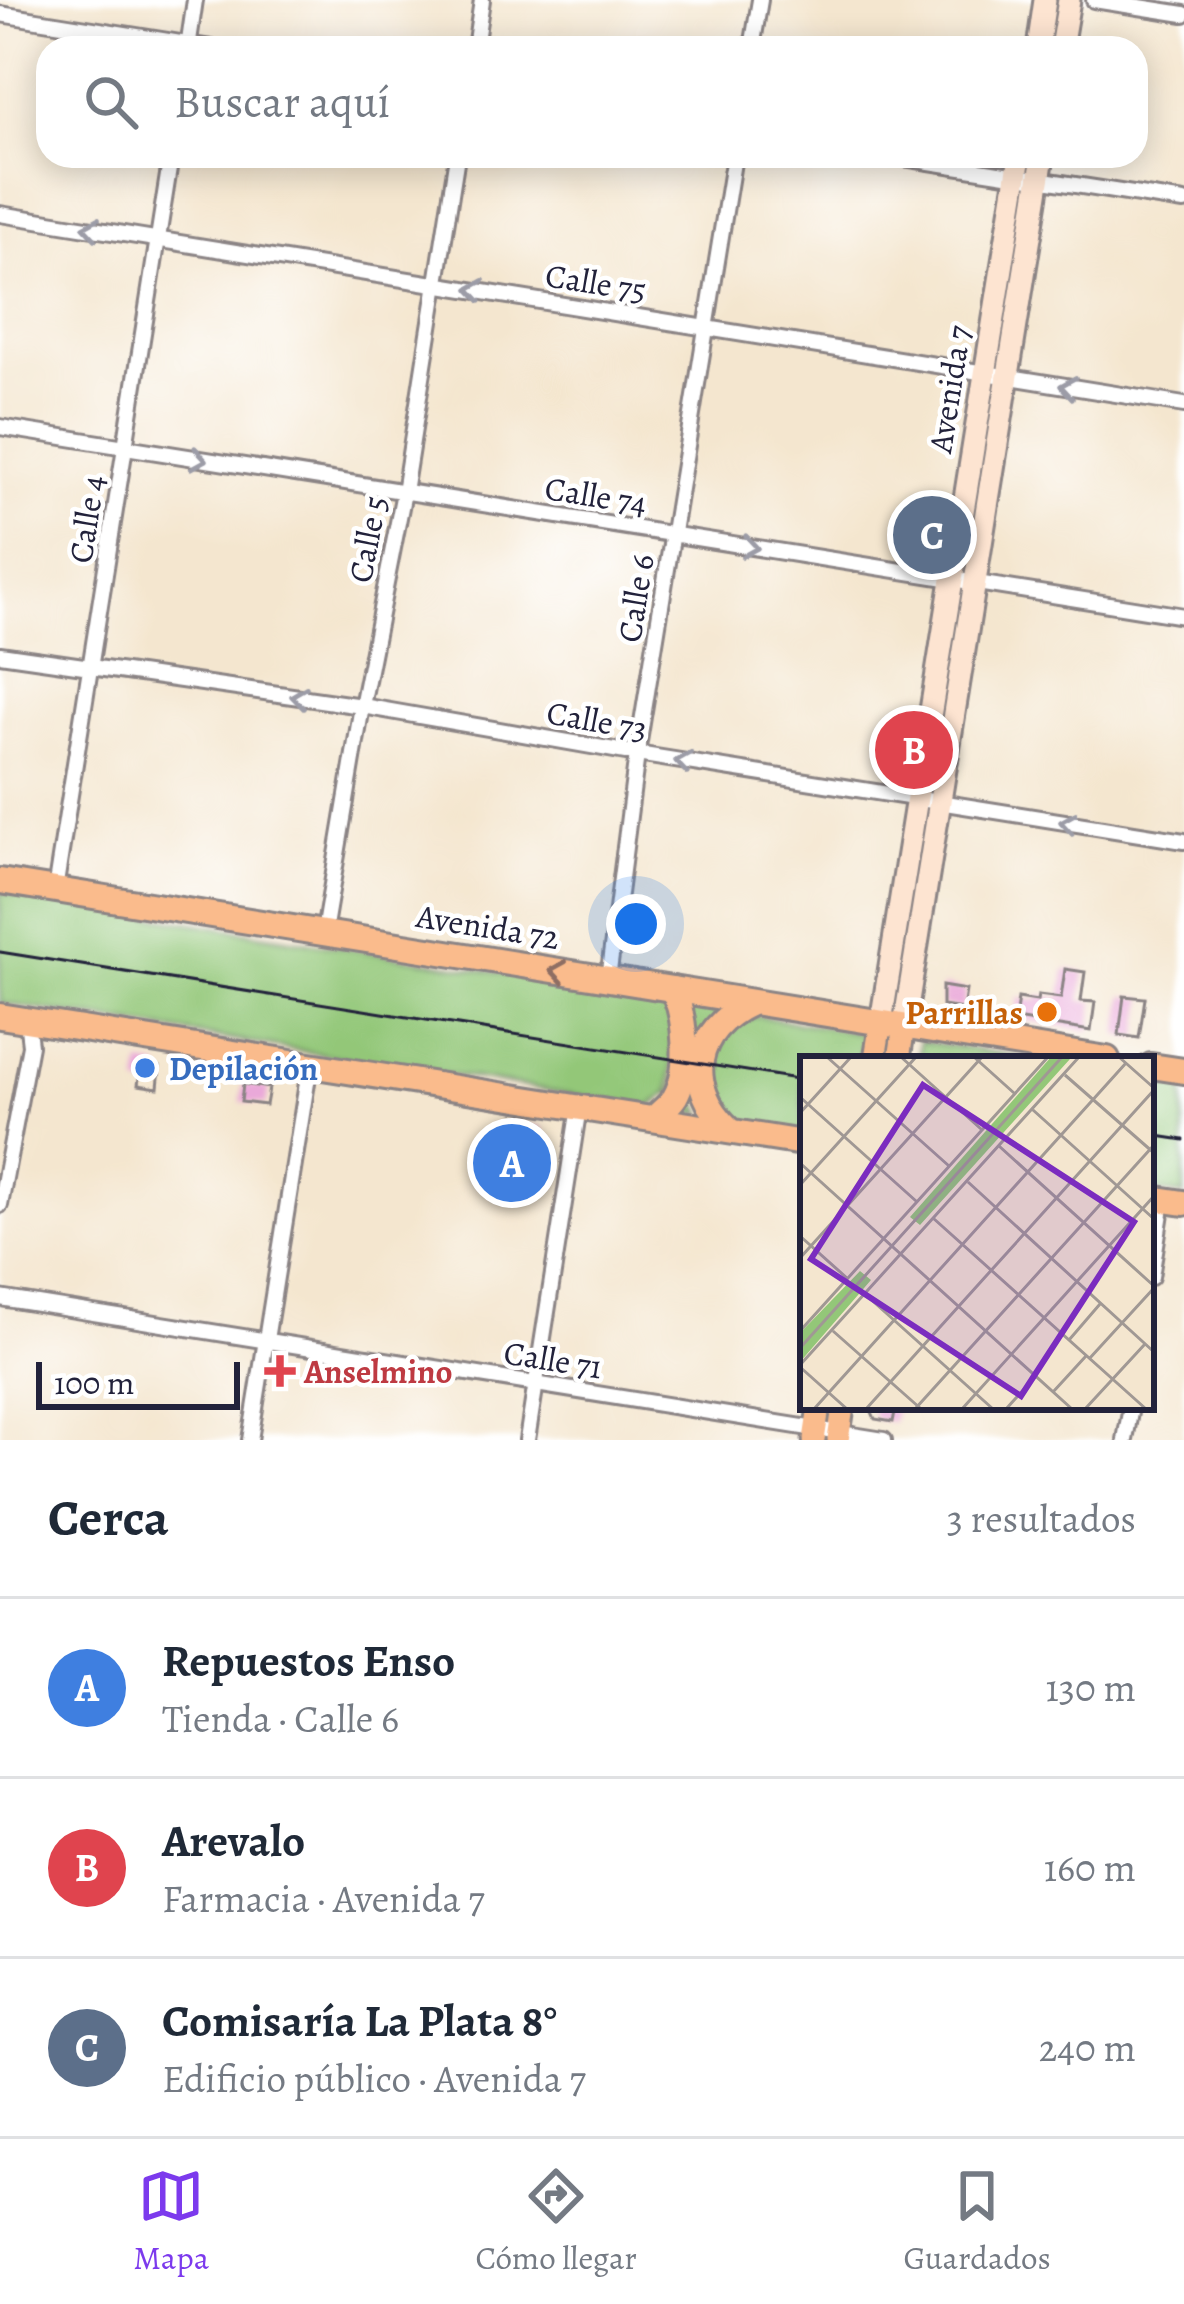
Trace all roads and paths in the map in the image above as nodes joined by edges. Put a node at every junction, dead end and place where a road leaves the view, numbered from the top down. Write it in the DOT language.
graph roads {
  1 [pos="195,0"];
  2 [pos="482,0"];
  3 [pos="760,0"];
  4 [pos="1046,0"];
  5 [pos="1069,0"];
  6 [pos="1094,0"];
  7 [pos="0,14"];
  8 [pos="1184,14"];
  9 [pos="129,36"];
  10 [pos="190,36"];
  11 [pos="477,36"];
  12 [pos="754,36"];
  13 [pos="1040,36"];
  14 [pos="1063,36"];
  15 [pos="168,168"];
  16 [pos="455,168"];
  17 [pos="732,168"];
  18 [pos="1026,170"];
  19 [pos="1184,202"];
  20 [pos="0,214"];
  21 [pos="158,239"];
  22 [pos="437,284"];
  23 [pos="706,327"];
  24 [pos="985,374"];
  25 [pos="1009,377"];
  26 [pos="1184,405"];
  27 [pos="0,428"];
  28 [pos="124,447"];
  29 [pos="404,492"];
  30 [pos="673,534"];
  31 [pos="964,581"];
  32 [pos="1184,616"];
  33 [pos="0,654"];
  34 [pos="90,668"];
  35 [pos="362,706"];
  36 [pos="637,754"];
  37 [pos="929,801"];
  38 [pos="1184,841"];
  39 [pos="0,881"];
  40 [pos="55,890"];
  41 [pos="324,932"];
  42 [pos="608,979"];
  43 [pos="672,989"];
  44 [pos="751,1003"];
  45 [pos="0,1016"];
  46 [pos="27,1020"];
  47 [pos="892,1024"];
  48 [pos="1039,1053"];
  49 [pos="876,1056"];
  50 [pos="898,1056"];
  51 [pos="1073,1056"];
  52 [pos="310,1064"];
  53 [pos="1154,1066"];
  54 [pos="1184,1071"];
  55 [pos="580,1107"];
  56 [pos="654,1119"];
  57 [pos="730,1130"];
  58 [pos="800,1142"];
  59 [pos="1166,1200"];
  60 [pos="0,1205"];
  61 [pos="1154,1262"];
  62 [pos="0,1298"];
  63 [pos="266,1340"];
  64 [pos="536,1384"];
  65 [pos="1130,1410"];
  66 [pos="816,1425"];
  67 [pos="839,1436"];
  68 [pos="250,1440"];
  69 [pos="527,1440"];
  70 [pos="884,1440"];
  71 [pos="1125,1440"];
  1 -- 10 [label="street"];
  2 -- 11 [label="street"];
  3 -- 12 [label="street"];
  4 -- 13 [label="main road"];
  5 -- 14 [label="main road"];
  6 -- 8 [label="street"];
  7 -- 9 [label="street"];
  15 -- 21 [label="street, Calle 4"];
  16 -- 22 [label="street, Calle 5"];
  17 -- 23 [label="street, Calle 6"];
  18 -- 19 [label="street"];
  18 -- 24 [label="main road, Avenida 7"];
  18 -- 25 [label="main road, Avenida 7"];
  21 -- 20 [label="street, Calle 75, one-way"];
  21 -- 22 [label="street, Calle 75"];
  21 -- 28 [label="street, Calle 4"];
  23 -- 22 [label="street, Calle 75, one-way"];
  22 -- 29 [label="street, Calle 5"];
  23 -- 24 [label="street, Calle 75"];
  23 -- 30 [label="street, Calle 6"];
  24 -- 25 [label="street, Calle 75"];
  24 -- 31 [label="main road, Avenida 7"];
  26 -- 25 [label="street, Calle 75, one-way"];
  25 -- 31 [label="main road, Avenida 7"];
  27 -- 28 [label="street, Calle 74"];
  28 -- 29 [label="street, Calle 74, one-way"];
  28 -- 34 [label="street, Calle 4"];
  29 -- 30 [label="street, Calle 74"];
  29 -- 35 [label="street, Calle 5"];
  30 -- 31 [label="street, Calle 74, one-way"];
  30 -- 36 [label="street, Calle 6"];
  31 -- 32 [label="street, Calle 74"];
  31 -- 37 [label="main road, Avenida 7"];
  33 -- 34 [label="street, Calle 73"];
  35 -- 34 [label="street, Calle 73, one-way"];
  34 -- 40 [label="street, Calle 4"];
  35 -- 36 [label="street, Calle 73"];
  35 -- 41 [label="street, Calle 5"];
  37 -- 36 [label="street, Calle 73, one-way"];
  36 -- 42 [label="street, Calle 6"];
  38 -- 37 [label="street, Calle 73, one-way"];
  37 -- 47 [label="main road, Avenida 7"];
  39 -- 40 [label="highway, Avenida 72"];
  40 -- 41 [label="highway, Avenida 72"];
  42 -- 41 [label="highway, Avenida 72, one-way"];
  42 -- 43 [label="highway, Avenida 72"];
  43 -- 44 [label="highway, Avenida 72"];
  43 -- 56 [label="highway"];
  44 -- 47 [label="highway, Avenida 72"];
  44 -- 57 [label="highway"];
  45 -- 46 [label="highway"];
  46 -- 52 [label="highway"];
  46 -- 60 [label="street"];
  47 -- 48 [label="highway, Avenida 72"];
  47 -- 49 [label="main road, Avenida 7"];
  47 -- 50 [label="main road, Avenida 7"];
  48 -- 51 [label="highway, Avenida 72"];
  52 -- 55 [label="highway"];
  52 -- 63 [label="street"];
  53 -- 54 [label="highway"];
  55 -- 56 [label="highway"];
  55 -- 64 [label="street"];
  56 -- 57 [label="highway"];
  57 -- 58 [label="highway"];
  59 -- 61 [label="street"];
  62 -- 63 [label="street, Calle 71"];
  63 -- 64 [label="street, Calle 71"];
  63 -- 68 [label="street"];
  64 -- 66 [label="street, Calle 71"];
  64 -- 69 [label="street"];
  65 -- 71 [label="street"];
  66 -- 67 [label="street, Calle 71"];
  67 -- 70 [label="street, Calle 71"];
}
